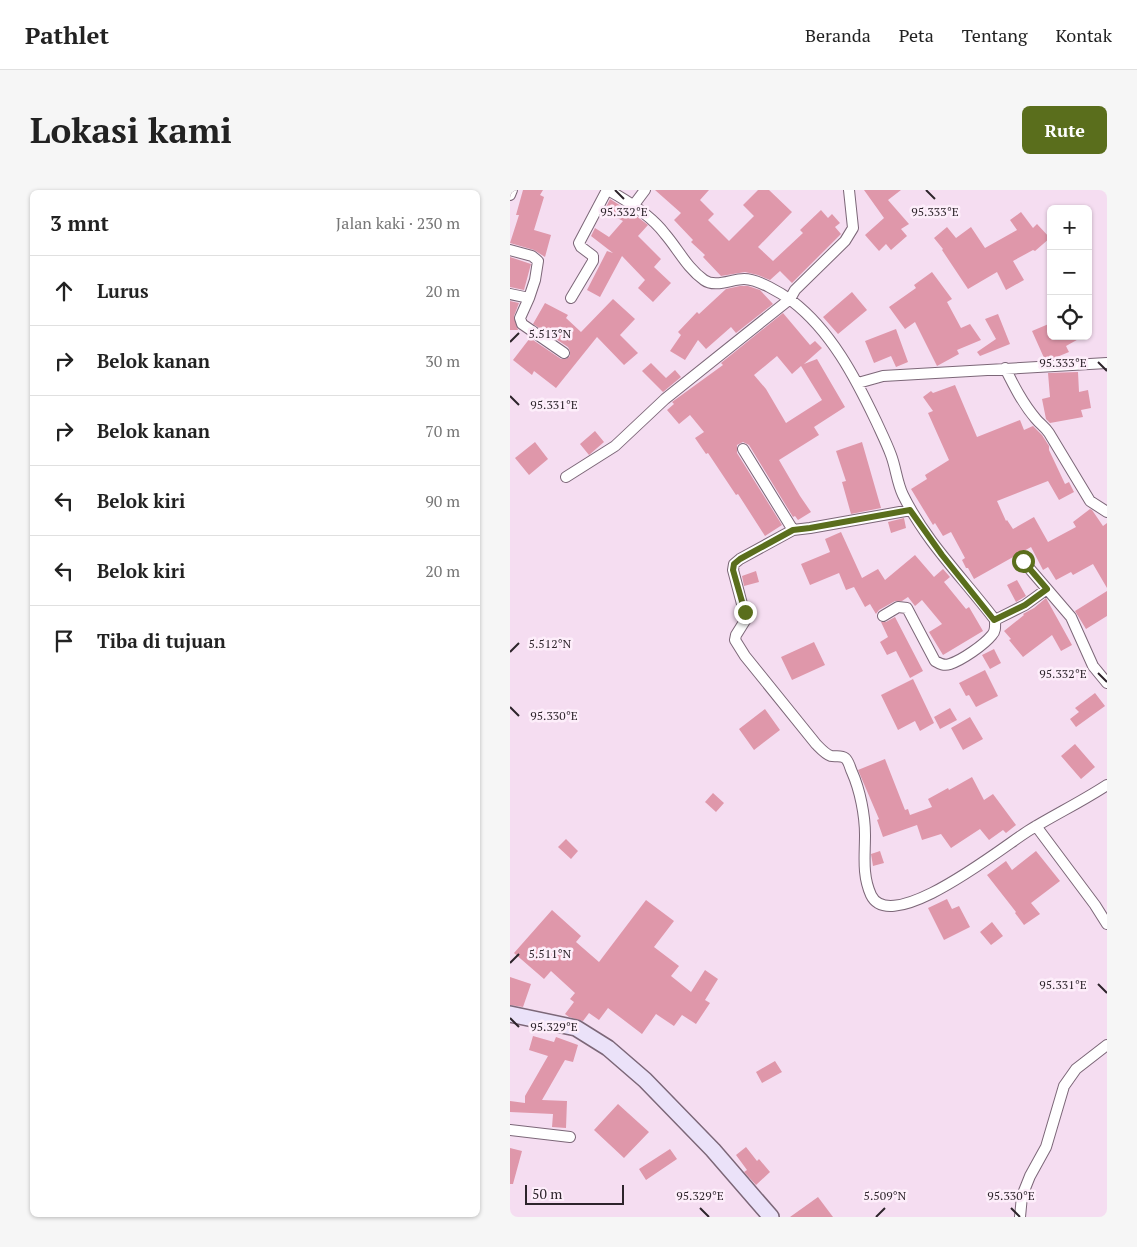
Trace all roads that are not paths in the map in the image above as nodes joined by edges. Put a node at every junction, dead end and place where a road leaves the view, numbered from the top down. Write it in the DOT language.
graph roads {
  1 [pos="512,190"];
  2 [pos="608,190"];
  3 [pos="645,190"];
  4 [pos="849,190"];
  5 [pos="510,195"];
  6 [pos="633,206"];
  7 [pos="510,250"];
  8 [pos="510,294"];
  9 [pos="529,298"];
  10 [pos="571,298"];
  11 [pos="790,299"];
  12 [pos="564,354"];
  13 [pos="1107,363"];
  14 [pos="1005,368"];
  15 [pos="858,383"];
  16 [pos="743,449"];
  17 [pos="566,477"];
  18 [pos="910,510"];
  19 [pos="1107,512"];
  20 [pos="793,530"];
  21 [pos="1023,561"];
  22 [pos="1047,589"];
  23 [pos="883,616"];
  24 [pos="994,620"];
  25 [pos="1107,683"];
  26 [pos="1107,786"];
  27 [pos="1036,826"];
  28 [pos="1107,924"];
  29 [pos="510,1014"];
  30 [pos="1107,1045"];
  31 [pos="510,1130"];
  32 [pos="570,1137"];
  33 [pos="771,1217"];
  34 [pos="1020,1217"];
  1 -- 5 [label="street"];
  2 -- 6 [label="street"];
  2 -- 10 [label="street"];
  3 -- 6 [label="street"];
  4 -- 11 [label="street"];
  6 -- 11 [label="street"];
  7 -- 9 [label="street"];
  8 -- 9 [label="street"];
  9 -- 12 [label="street"];
  11 -- 15 [label="street"];
  11 -- 17 [label="street"];
  13 -- 14 [label="street"];
  14 -- 15 [label="street"];
  14 -- 19 [label="street"];
  15 -- 18 [label="street"];
  16 -- 20 [label="street"];
  18 -- 20 [label="street"];
  18 -- 24 [label="street"];
  20 -- 27 [label="street"];
  21 -- 22 [label="street"];
  22 -- 24 [label="street"];
  22 -- 25 [label="street"];
  23 -- 24 [label="street"];
  26 -- 27 [label="street"];
  27 -- 28 [label="street"];
  29 -- 33 [label="main road"];
  30 -- 34 [label="street"];
  31 -- 32 [label="street"];
}
